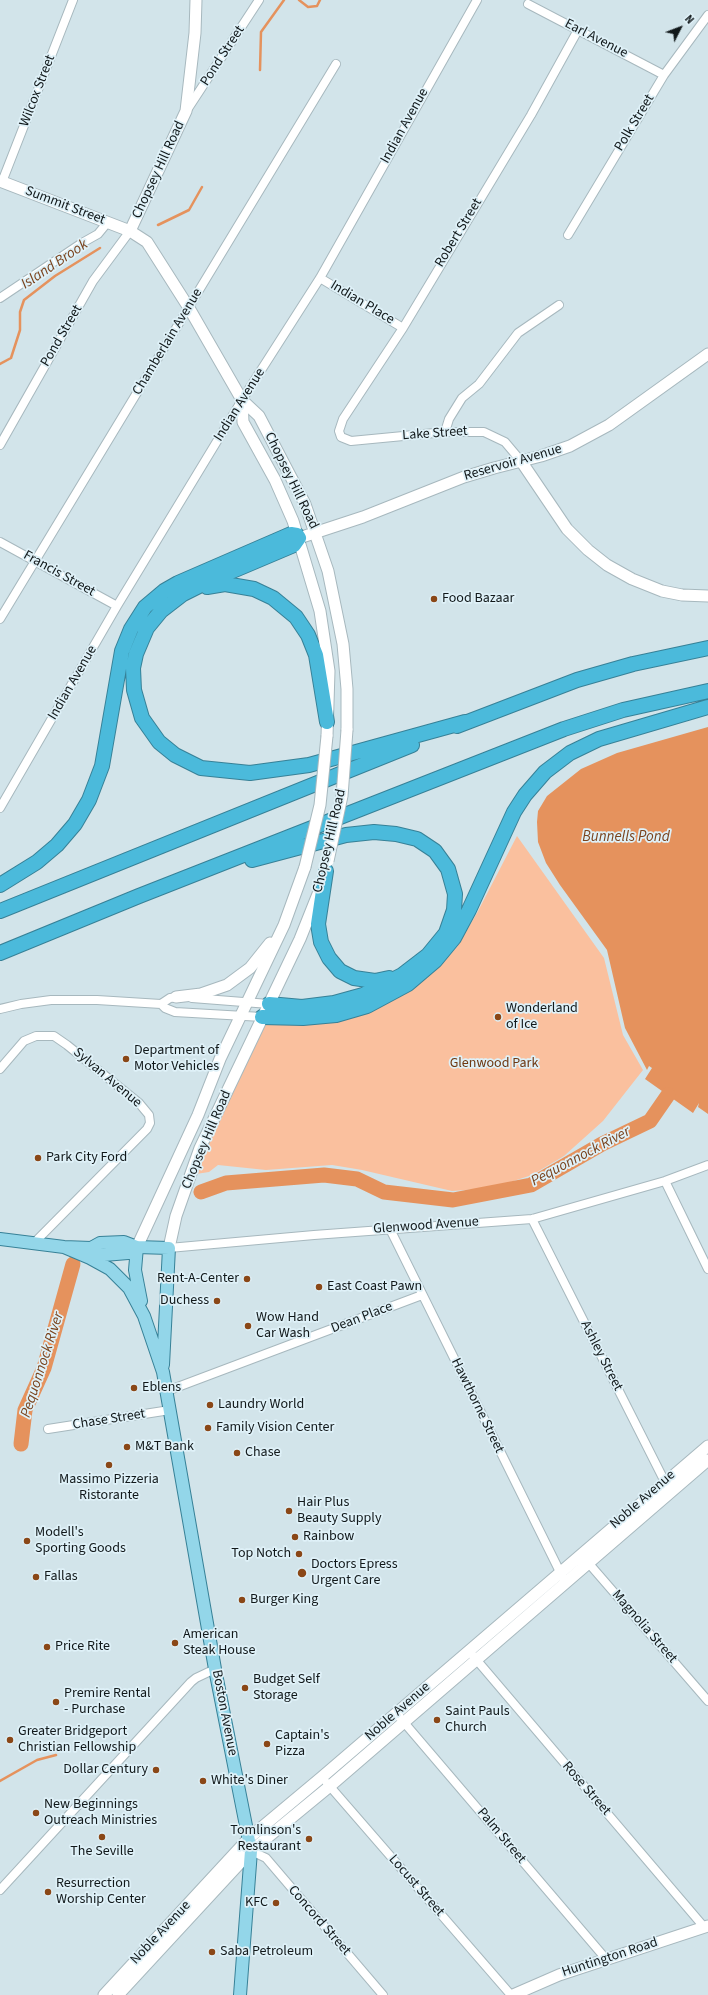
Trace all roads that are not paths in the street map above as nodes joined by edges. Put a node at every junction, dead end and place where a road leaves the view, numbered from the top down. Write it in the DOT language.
graph roads {
  1 [pos="73,0"];
  2 [pos="196,0"];
  3 [pos="259,0"];
  4 [pos="476,0"];
  5 [pos="528,4"];
  6 [pos="708,16"];
  7 [pos="578,30"];
  8 [pos="336,64"];
  9 [pos="664,75"];
  10 [pos="186,111"];
  11 [pos="1,182"];
  12 [pos="107,223"];
  13 [pos="130,232"];
  14 [pos="568,235"];
  15 [pos="320,278"];
  16 [pos="0,298"];
  17 [pos="559,305"];
  18 [pos="189,308"];
  19 [pos="403,328"];
  20 [pos="708,354"];
  21 [pos="242,400"];
  22 [pos="445,432"];
  23 [pos="339,434"];
  24 [pos="0,445"];
  25 [pos="522,461"];
  26 [pos="316,533"];
  27 [pos="299,538"];
  28 [pos="0,542"];
  29 [pos="35,560"];
  30 [pos="708,596"];
  31 [pos="172,602"];
  32 [pos="117,606"];
  33 [pos="0,619"];
  34 [pos="708,648"];
  35 [pos="708,691"];
  36 [pos="708,707"];
  37 [pos="465,722"];
  38 [pos="327,729"];
  39 [pos="0,808"];
  40 [pos="327,866"];
  41 [pos="169,884"];
  42 [pos="0,885"];
  43 [pos="0,911"];
  44 [pos="284,925"];
  45 [pos="0,953"];
  46 [pos="415,966"];
  47 [pos="176,997"];
  48 [pos="248,1001"];
  49 [pos="161,1004"];
  50 [pos="269,1004"];
  51 [pos="0,1010"];
  52 [pos="241,1016"];
  53 [pos="262,1017"];
  54 [pos="0,1069"];
  55 [pos="708,1165"];
  56 [pos="665,1182"];
  57 [pos="532,1219"];
  58 [pos="390,1229"];
  59 [pos="0,1239"];
  60 [pos="34,1243"];
  61 [pos="64,1247"];
  62 [pos="138,1247"];
  63 [pos="169,1248"];
  64 [pos="708,1269"];
  65 [pos="422,1295"];
  66 [pos="144,1316"];
  67 [pos="163,1372"];
  68 [pos="167,1391"];
  69 [pos="170,1410"];
  70 [pos="48,1429"];
  71 [pos="707,1448"];
  72 [pos="708,1460"];
  73 [pos="664,1482"];
  74 [pos="671,1492"];
  75 [pos="584,1558"];
  76 [pos="560,1573"];
  77 [pos="566,1582"];
  78 [pos="469,1651"];
  79 [pos="476,1660"];
  80 [pos="215,1669"];
  81 [pos="708,1701"];
  82 [pos="399,1717"];
  83 [pos="322,1778"];
  84 [pos="330,1786"];
  85 [pos="249,1838"];
  86 [pos="251,1851"];
  87 [pos="0,1890"];
  88 [pos="706,1926"];
  89 [pos="606,1959"];
  90 [pos="515,1994"];
  91 [pos="104,1995"];
  92 [pos="118,1995"];
  93 [pos="240,1995"];
  94 [pos="383,1995"];
  1 -- 11 [label="street, Wilcox Street"];
  2 -- 10 [label="main road, Chopsey Hill Road"];
  3 -- 10 [label="street, Pond Street"];
  4 -- 15 [label="street, Indian Avenue"];
  5 -- 7 [label="street, Earl Avenue"];
  6 -- 9 [label="street, Polk Street"];
  7 -- 9 [label="street, Earl Avenue"];
  7 -- 19 [label="street, Robert Street"];
  8 -- 18 [label="street, Chamberlain Avenue"];
  9 -- 14 [label="street, Polk Street"];
  10 -- 13 [label="main road, Chopsey Hill Road"];
  11 -- 12 [label="main road, Summit Street"];
  12 -- 13 [label="main road, Summit Street"];
  12 -- 16 [label="street"];
  13 -- 18 [label="main road, Chopsey Hill Road"];
  13 -- 24 [label="street, Pond Street"];
  15 -- 19 [label="street, Indian Place"];
  15 -- 21 [label="street, Indian Avenue"];
  17 -- 22 [label="street"];
  18 -- 21 [label="main road, Chopsey Hill Road"];
  18 -- 29 [label="street, Chamberlain Avenue"];
  19 -- 23 [label="street, Robert Street"];
  20 -- 25 [label="main road, Reservoir Avenue"];
  21 -- 26 [label="main road, Chopsey Hill Road"];
  21 -- 27 [label="main road, Chopsey Hill Road"];
  21 -- 32 [label="street, Indian Avenue"];
  22 -- 23 [label="street, Lake Street"];
  22 -- 25 [label="street, Lake Street"];
  25 -- 26 [label="main road, Reservoir Avenue"];
  25 -- 30 [label="main road"];
  26 -- 27 [label="main road, Reservoir Avenue"];
  26 -- 40 [label="main road, Chopsey Hill Road, bridge"];
  27 -- 31 [label="highway"];
  27 -- 38 [label="main road, Chopsey Hill Road"];
  27 -- 42 [label="highway"];
  28 -- 29 [label="street, Francis Street"];
  29 -- 32 [label="street, Francis Street"];
  29 -- 33 [label="street, Chamberlain Avenue"];
  31 -- 37 [label="highway"];
  31 -- 38 [label="highway"];
  32 -- 39 [label="street, Indian Avenue"];
  34 -- 37 [label="highway"];
  35 -- 41 [label="highway"];
  36 -- 53 [label="highway"];
  37 -- 43 [label="highway"];
  38 -- 44 [label="main road, Chopsey Hill Road, bridge"];
  40 -- 46 [label="highway"];
  40 -- 50 [label="main road, Chopsey Hill Road"];
  41 -- 45 [label="highway"];
  41 -- 46 [label="highway"];
  44 -- 47 [label="main road"];
  44 -- 48 [label="main road, Chopsey Hill Road"];
  46 -- 50 [label="highway"];
  47 -- 48 [label="street"];
  47 -- 49 [label="street"];
  48 -- 50 [label="street"];
  48 -- 52 [label="main road, Chopsey Hill Road"];
  49 -- 51 [label="street"];
  49 -- 52 [label="street"];
  50 -- 53 [label="main road, Chopsey Hill Road"];
  52 -- 53 [label="street"];
  52 -- 62 [label="main road, Chopsey Hill Road"];
  53 -- 63 [label="main road, Chopsey Hill Road"];
  54 -- 60 [label="street, Sylvan Avenue"];
  55 -- 56 [label="street, Glenwood Avenue"];
  56 -- 57 [label="street, Glenwood Avenue"];
  56 -- 64 [label="street"];
  57 -- 58 [label="street, Glenwood Avenue"];
  57 -- 73 [label="street, Ashley Street"];
  58 -- 63 [label="street, Glenwood Avenue"];
  58 -- 65 [label="street, Hawthorne Street"];
  59 -- 60 [label="main road"];
  60 -- 61 [label="main road"];
  61 -- 62 [label="main road, Glenwood Avenue"];
  61 -- 66 [label="main road"];
  62 -- 63 [label="main road, Glenwood Avenue"];
  62 -- 66 [label="main road, Chopsey Hill Road"];
  63 -- 67 [label="main road, Chopsey Hill Road"];
  65 -- 68 [label="street, Dean Place"];
  65 -- 76 [label="street, Hawthorne Street"];
  66 -- 67 [label="main road, Boston Avenue"];
  67 -- 68 [label="main road, Boston Avenue"];
  68 -- 69 [label="main road, Boston Avenue"];
  69 -- 70 [label="street, Chase Street"];
  69 -- 80 [label="main road, Boston Avenue"];
  71 -- 73 [label="main road, Noble Avenue"];
  72 -- 74 [label="main road, Noble Avenue"];
  73 -- 74 [label="street, Ashley Street"];
  73 -- 75 [label="main road, Noble Avenue"];
  74 -- 75 [label="main road, Noble Avenue"];
  75 -- 76 [label="main road, Noble Avenue"];
  75 -- 77 [label="main road, Noble Avenue"];
  75 -- 81 [label="street, Magnolia Street"];
  76 -- 77 [label="street, Hawthorne Street"];
  76 -- 78 [label="main road, Noble Avenue"];
  77 -- 79 [label="main road, Noble Avenue"];
  78 -- 79 [label="street, Rose Street"];
  78 -- 82 [label="main road, Noble Avenue"];
  79 -- 82 [label="main road, Noble Avenue"];
  79 -- 88 [label="street, Rose Street"];
  80 -- 85 [label="main road, Boston Avenue"];
  80 -- 87 [label="street"];
  82 -- 83 [label="main road, Noble Avenue"];
  82 -- 84 [label="main road, Noble Avenue"];
  82 -- 89 [label="street, Palm Street"];
  83 -- 84 [label="street, Locust Street"];
  83 -- 85 [label="main road, Noble Avenue"];
  84 -- 86 [label="main road, Noble Avenue"];
  84 -- 90 [label="street, Locust Street"];
  85 -- 86 [label="main road, Boston Avenue"];
  85 -- 91 [label="main road, Noble Avenue"];
  86 -- 92 [label="main road, Noble Avenue"];
  86 -- 93 [label="main road, Boston Avenue"];
  86 -- 94 [label="street, Concord Street"];
  88 -- 89 [label="main road, Huntington Road"];
  89 -- 90 [label="main road, Huntington Road"];
}
